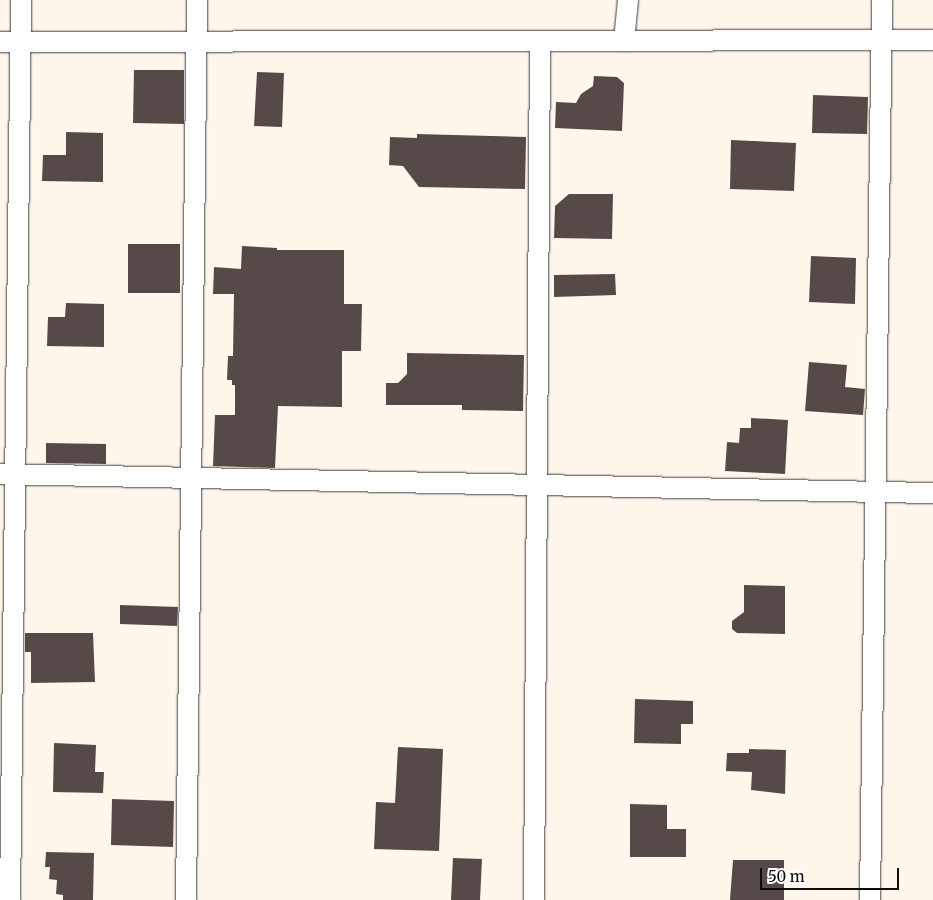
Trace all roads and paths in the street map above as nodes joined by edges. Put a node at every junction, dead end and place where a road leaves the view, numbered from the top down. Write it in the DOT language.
graph roads {
  1 [pos="21,0"];
  2 [pos="197,0"];
  3 [pos="628,0"];
  4 [pos="882,0"];
  5 [pos="882,40"];
  6 [pos="933,40"];
  7 [pos="540,41"];
  8 [pos="624,41"];
  9 [pos="0,42"];
  10 [pos="21,42"];
  11 [pos="196,42"];
  12 [pos="8,474"];
  13 [pos="191,478"];
  14 [pos="535,485"];
  15 [pos="876,491"];
  16 [pos="933,492"];
  17 [pos="10,900"];
  18 [pos="186,900"];
  19 [pos="534,900"];
  20 [pos="870,900"];
  1 -- 10 [label="street"];
  2 -- 11 [label="street"];
  3 -- 8 [label="street"];
  4 -- 5 [label="street"];
  5 -- 6 [label="street"];
  5 -- 8 [label="street"];
  5 -- 15 [label="street"];
  7 -- 8 [label="street"];
  7 -- 11 [label="street"];
  7 -- 14 [label="street"];
  9 -- 10 [label="street"];
  10 -- 11 [label="street"];
  10 -- 12 [label="street"];
  11 -- 13 [label="street"];
  12 -- 13 [label="street"];
  12 -- 17 [label="street"];
  13 -- 14 [label="street"];
  13 -- 18 [label="street"];
  14 -- 15 [label="street"];
  14 -- 19 [label="street"];
  15 -- 16 [label="street"];
  15 -- 20 [label="street"];
}
